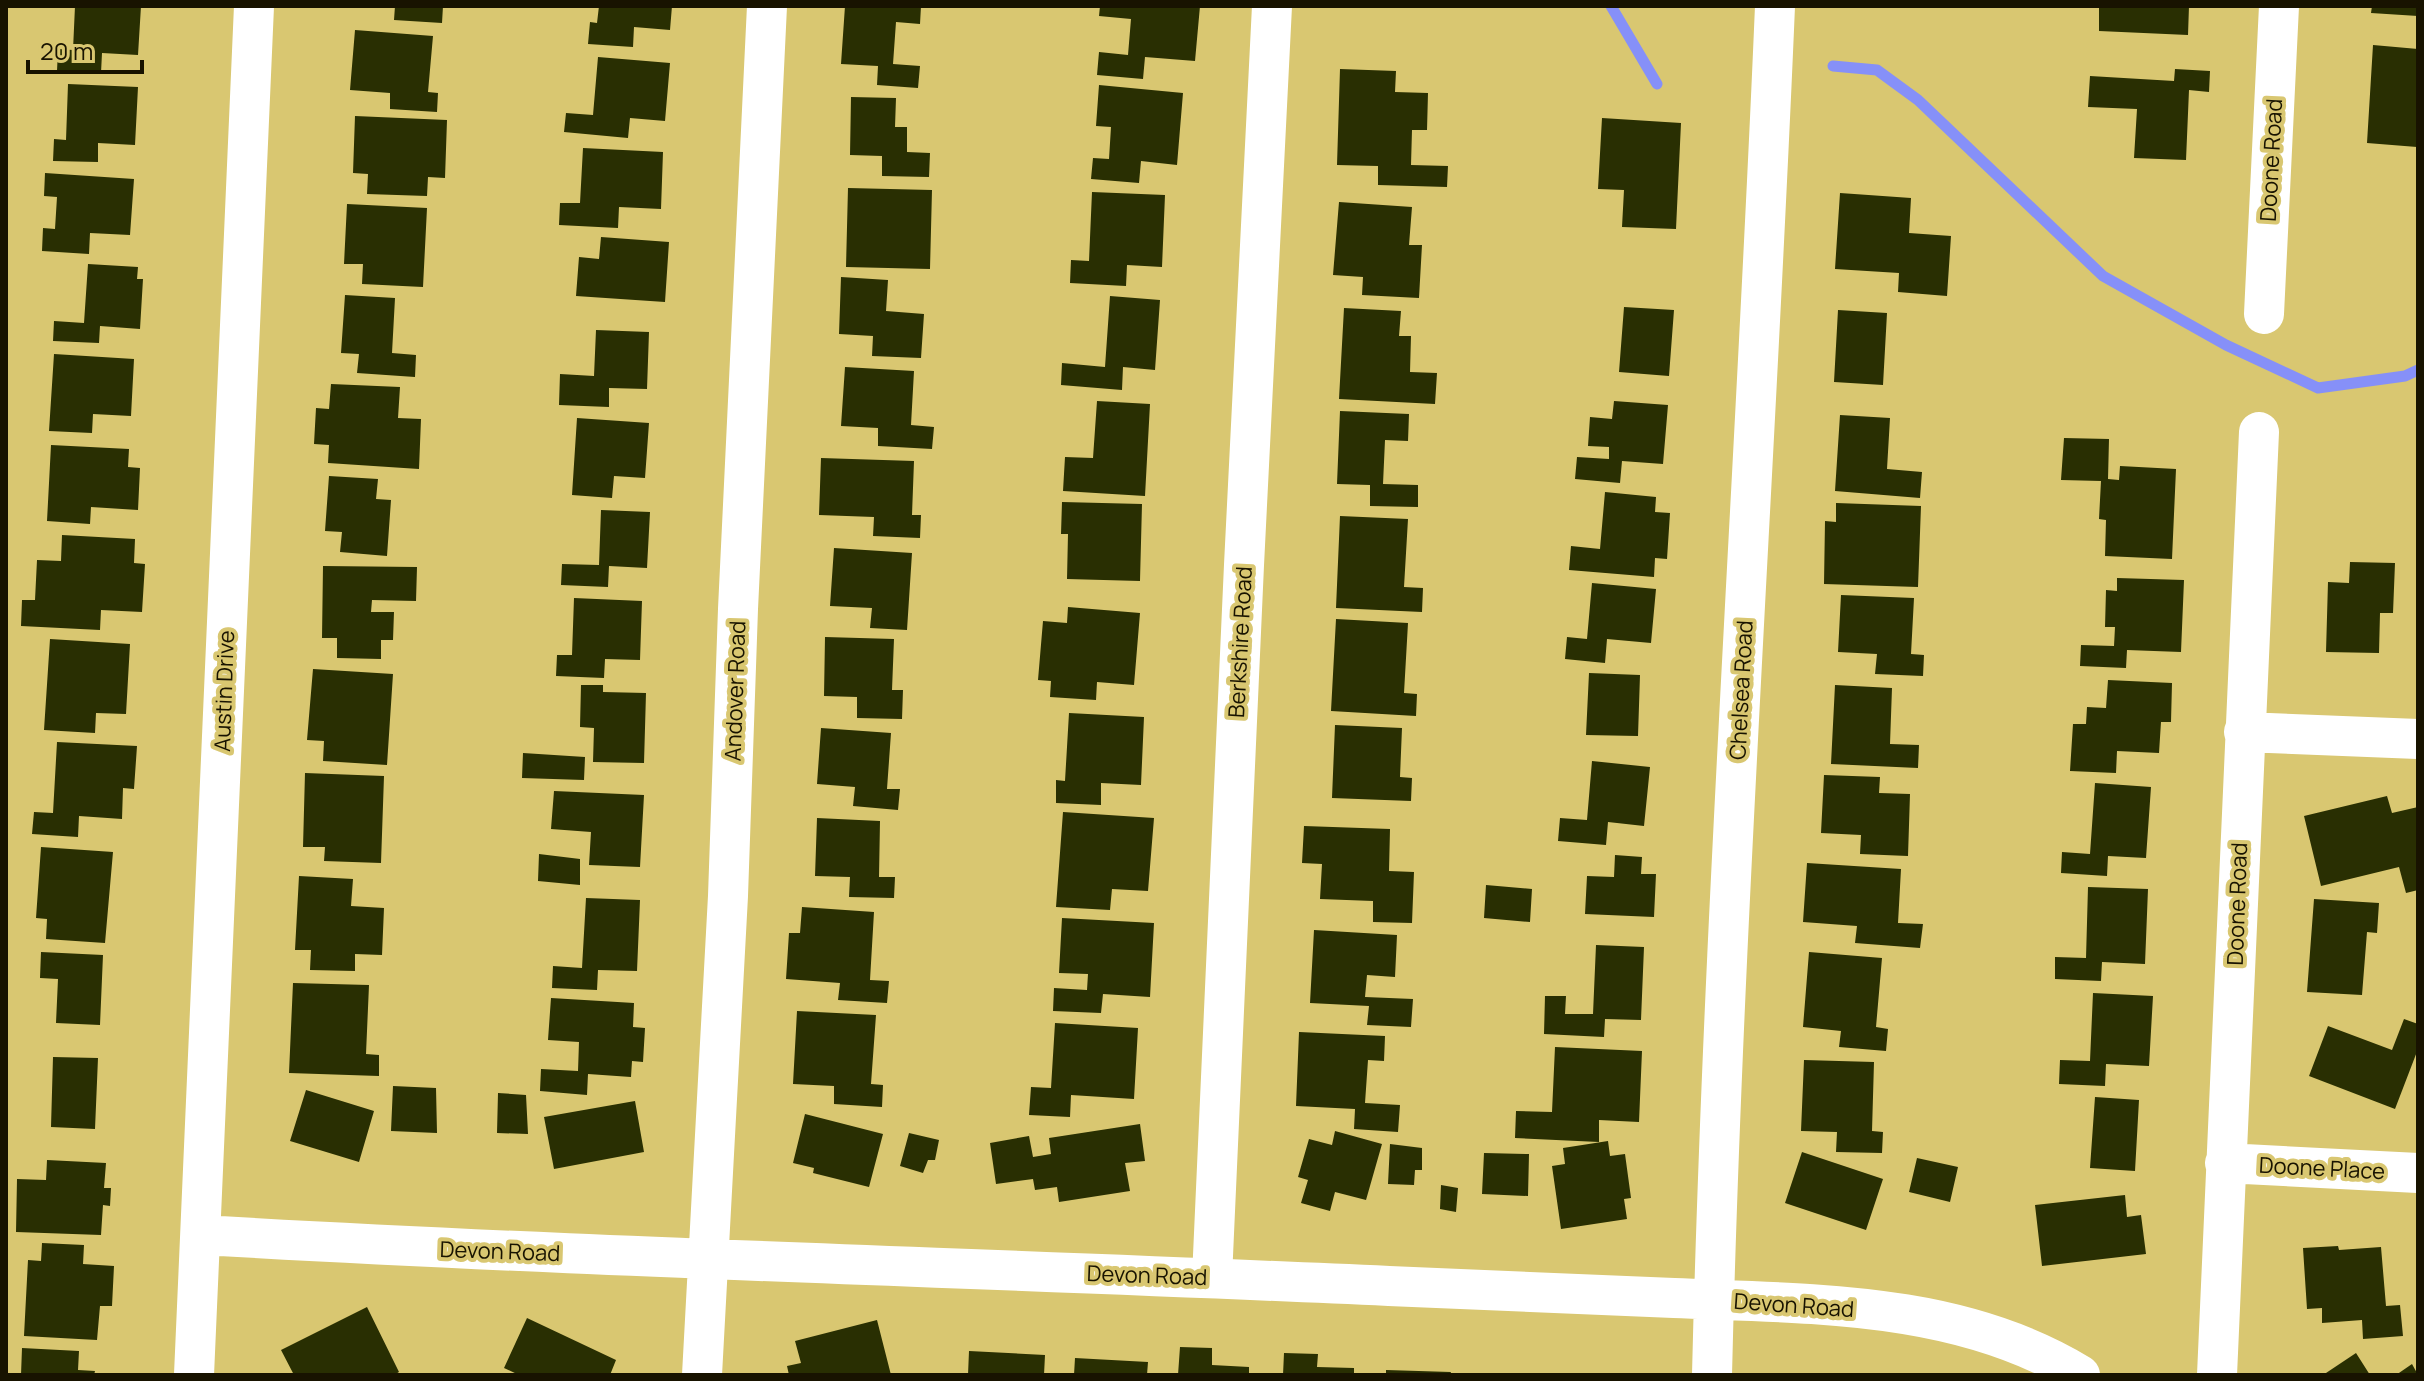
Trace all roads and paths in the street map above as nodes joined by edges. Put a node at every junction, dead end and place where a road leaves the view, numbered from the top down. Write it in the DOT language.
graph roads {
  1 [pos="254,6"];
  2 [pos="767,6"];
  3 [pos="1272,6"];
  4 [pos="1775,6"];
  5 [pos="2279,6"];
  6 [pos="2264,314"];
  7 [pos="2259,432"];
  8 [pos="2244,732"];
  9 [pos="2418,739"];
  10 [pos="2225,1163"];
  11 [pos="2418,1173"];
  12 [pos="202,1235"];
  13 [pos="707,1258"];
  14 [pos="1212,1278"];
  15 [pos="1714,1300"];
  16 [pos="194,1375"];
  17 [pos="702,1375"];
  18 [pos="1712,1375"];
  19 [pos="2080,1375"];
  20 [pos="2217,1375"];
  1 -- 12 [label="street, Austin Drive"];
  2 -- 13 [label="street, Andover Road"];
  3 -- 14 [label="street, Berkshire Road"];
  4 -- 15 [label="street, Chelsea Road"];
  5 -- 6 [label="street, Doone Road"];
  7 -- 8 [label="street, Doone Road"];
  8 -- 9 [label="street"];
  8 -- 10 [label="street, Doone Road"];
  10 -- 11 [label="street, Doone Place"];
  10 -- 20 [label="street, Doone Road"];
  12 -- 13 [label="street, Devon Road"];
  12 -- 16 [label="street, Austin Drive"];
  13 -- 14 [label="street, Devon Road"];
  13 -- 17 [label="street, Andover Road"];
  14 -- 15 [label="street, Devon Road"];
  15 -- 18 [label="street, Chelsea Road"];
  15 -- 19 [label="street, Devon Road"];
}
